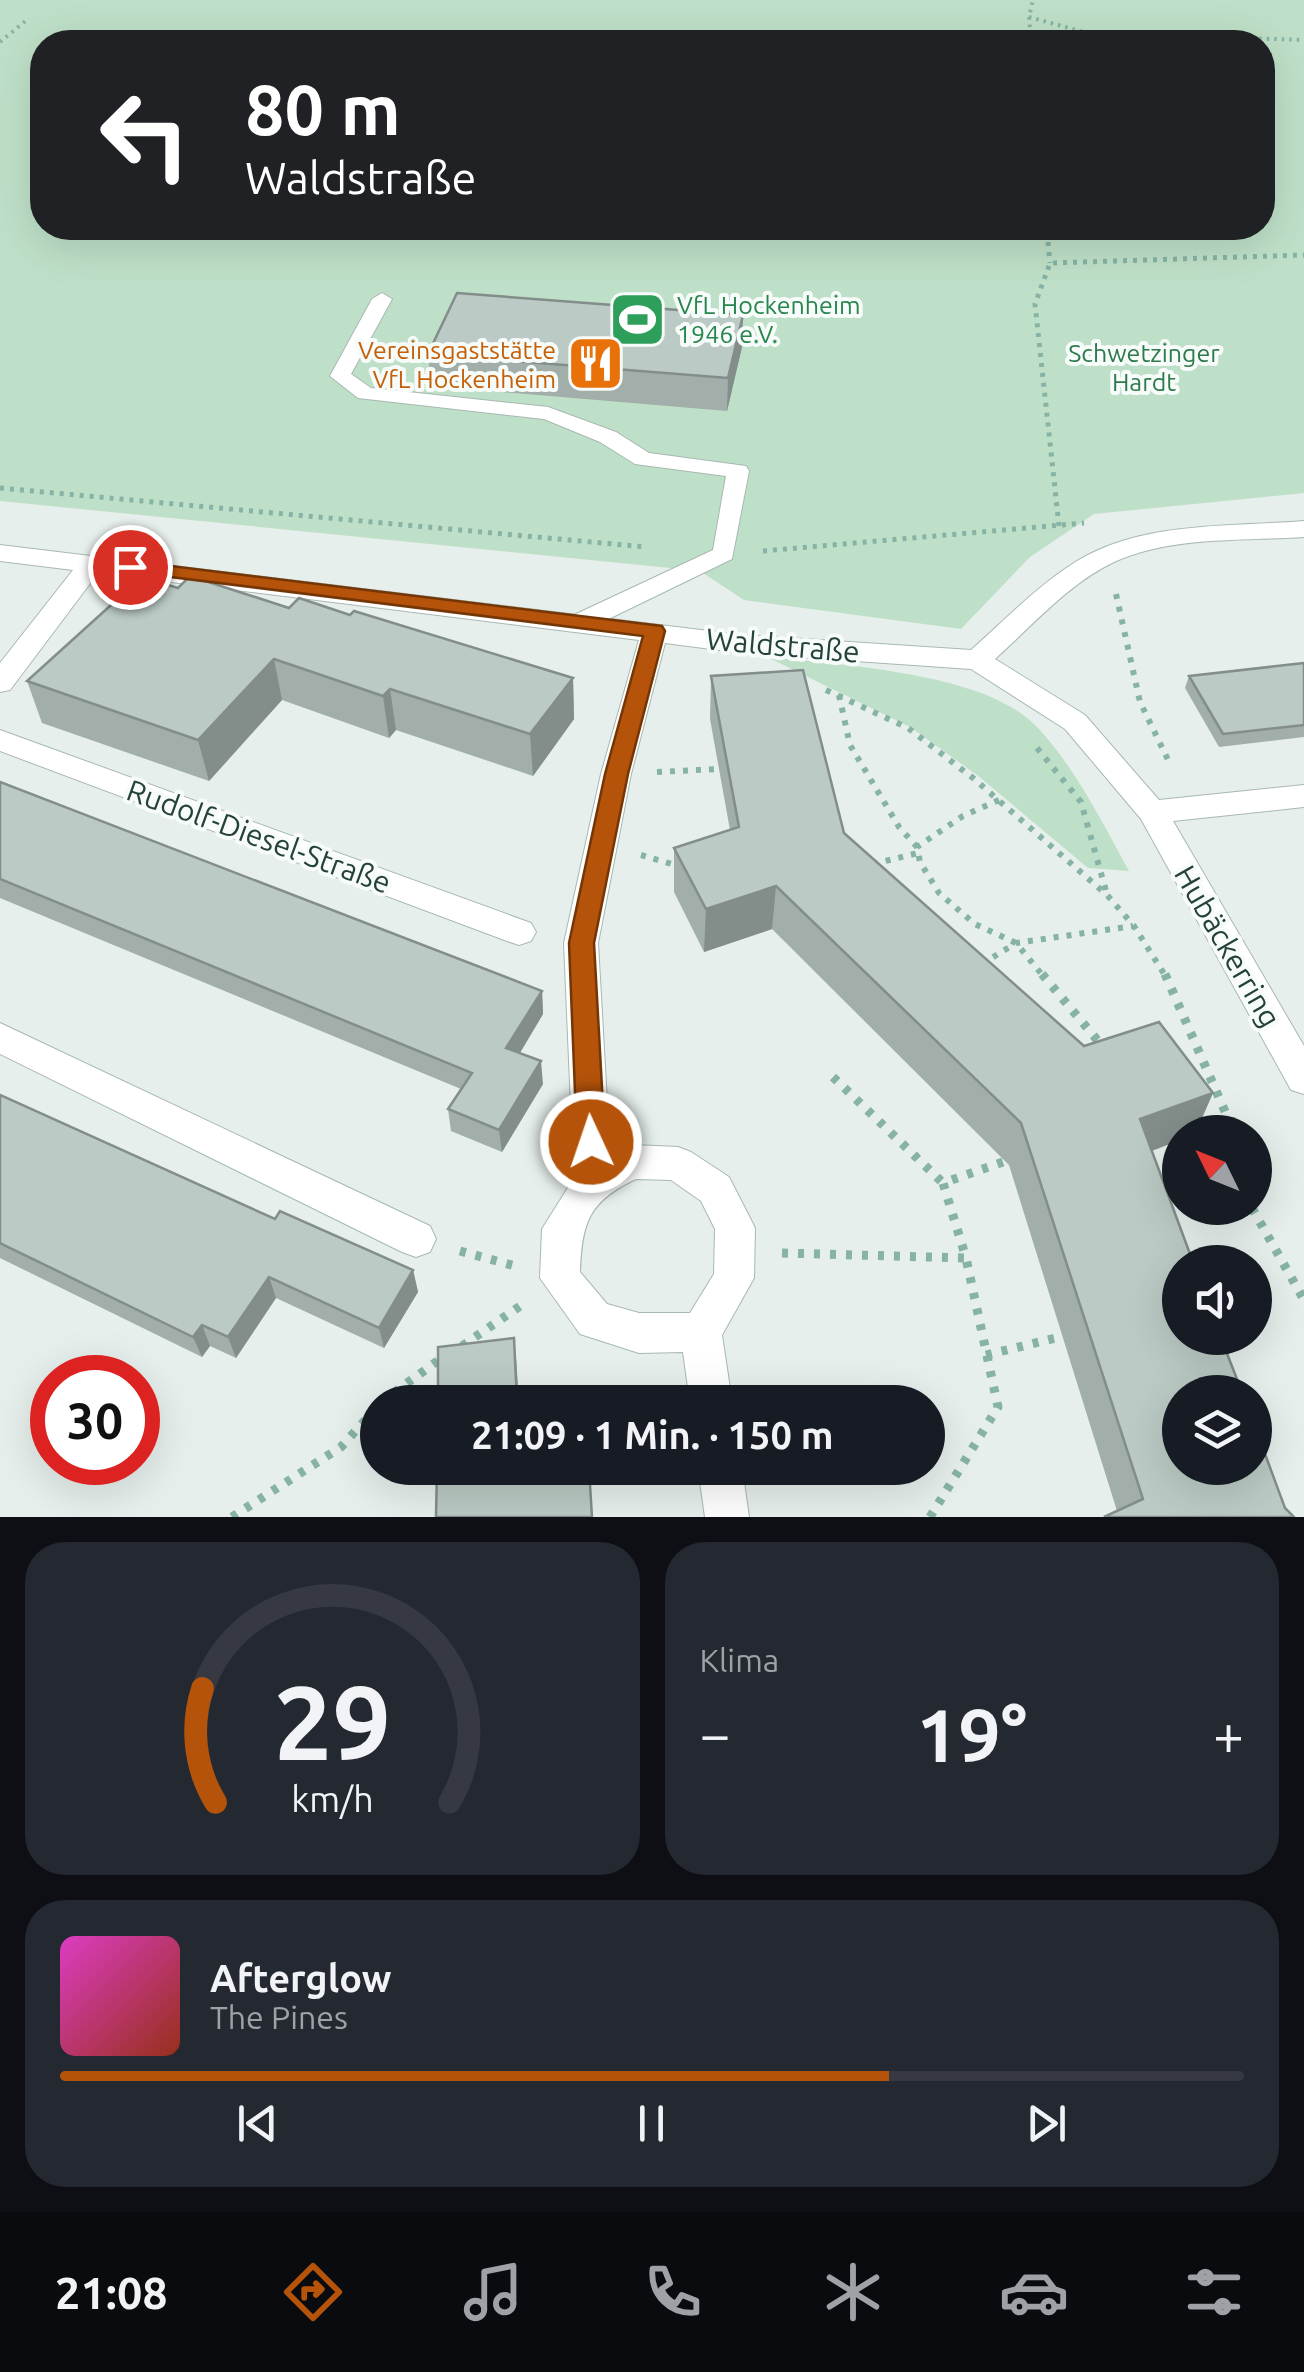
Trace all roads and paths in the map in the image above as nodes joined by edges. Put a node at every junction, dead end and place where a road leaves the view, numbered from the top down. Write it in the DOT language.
graph roads {
  1 [pos="1032,0"];
  2 [pos="1029,17"];
  3 [pos="29,18"];
  4 [pos="1030,30"];
  5 [pos="1079,30"];
  6 [pos="1275,39"];
  7 [pos="1304,40"];
  8 [pos="0,42"];
  9 [pos="1047,240"];
  10 [pos="1304,255"];
  11 [pos="1050,263"];
  12 [pos="382,299"];
  13 [pos="0,488"];
  14 [pos="1097,522"];
  15 [pos="1059,526"];
  16 [pos="1304,529"];
  17 [pos="0,553"];
  18 [pos="724,554"];
  19 [pos="93,562"];
  20 [pos="582,621"];
  21 [pos="654,631"];
  22 [pos="976,660"];
  23 [pos="0,683"];
  24 [pos="811,684"];
  25 [pos="839,695"];
  26 [pos="1028,737"];
  27 [pos="0,740"];
  28 [pos="718,768"];
  29 [pos="616,774"];
  30 [pos="1304,796"];
  31 [pos="999,800"];
  32 [pos="1152,812"];
  33 [pos="602,843"];
  34 [pos="918,850"];
  35 [pos="870,865"];
  36 [pos="696,872"];
  37 [pos="1107,895"];
  38 [pos="1134,926"];
  39 [pos="519,932"];
  40 [pos="1016,943"];
  41 [pos="969,973"];
  42 [pos="0,1038"];
  43 [pos="1115,1061"];
  44 [pos="833,1077"];
  45 [pos="1304,1079"];
  46 [pos="1227,1115"];
  47 [pos="1006,1161"];
  48 [pos="593,1181"];
  49 [pos="943,1183"];
  50 [pos="1262,1225"];
  51 [pos="416,1238"];
  52 [pos="735,1251"];
  53 [pos="966,1258"];
  54 [pos="560,1278"];
  55 [pos="1304,1300"];
  56 [pos="701,1332"];
  57 [pos="1064,1336"];
  58 [pos="986,1355"];
  59 [pos="406,1385"];
  60 [pos="709,1385"];
  61 [pos="360,1426"];
  62 [pos="723,1485"];
  63 [pos="232,1517"];
  64 [pos="728,1517"];
  65 [pos="930,1517"];
  1 -- 2 [label="path"];
  2 -- 4 [label="path"];
  2 -- 5 [label="path"];
  3 -- 8 [label="path"];
  6 -- 7 [label="path"];
  9 -- 11 [label="path"];
  10 -- 11 [label="path"];
  11 -- 15 [label="path"];
  12 -- 18 [label="lane"];
  13 -- 18 [label="path"];
  14 -- 15 [label="path"];
  15 -- 18 [label="path"];
  16 -- 22 [label="street"];
  17 -- 19 [label="street, Waldstraße"];
  18 -- 20 [label="lane"];
  19 -- 20 [label="street, Waldstraße"];
  19 -- 23 [label="street"];
  20 -- 21 [label="street, Waldstraße"];
  21 -- 22 [label="street, Waldstraße"];
  21 -- 29 [label="street"];
  22 -- 32 [label="street, Waldstraße"];
  24 -- 25 [label="path"];
  25 -- 31 [label="path"];
  25 -- 34 [label="path"];
  26 -- 37 [label="path"];
  27 -- 39 [label="street, Rudolf-Diesel-Straße"];
  28 -- 29 [label="path"];
  29 -- 33 [label="street"];
  30 -- 32 [label="street"];
  31 -- 34 [label="path"];
  31 -- 37 [label="path"];
  32 -- 45 [label="street, Hubäckerring"];
  33 -- 36 [label="path"];
  33 -- 48 [label="street"];
  34 -- 35 [label="path"];
  34 -- 40 [label="path"];
  37 -- 38 [label="path"];
  38 -- 40 [label="path"];
  38 -- 46 [label="path"];
  40 -- 41 [label="path"];
  40 -- 43 [label="path"];
  42 -- 51 [label="street"];
  44 -- 49 [label="path"];
  47 -- 49 [label="path"];
  48 -- 52 [label="street"];
  48 -- 54 [label="street"];
  49 -- 53 [label="path"];
  50 -- 55 [label="path"];
  51 -- 54 [label="path"];
  52 -- 53 [label="path"];
  52 -- 56 [label="street"];
  53 -- 58 [label="path"];
  54 -- 56 [label="street"];
  54 -- 59 [label="path"];
  56 -- 60 [label="street"];
  57 -- 58 [label="path"];
  58 -- 65 [label="path"];
  61 -- 63 [label="path"];
  62 -- 64 [label="street"];
}
